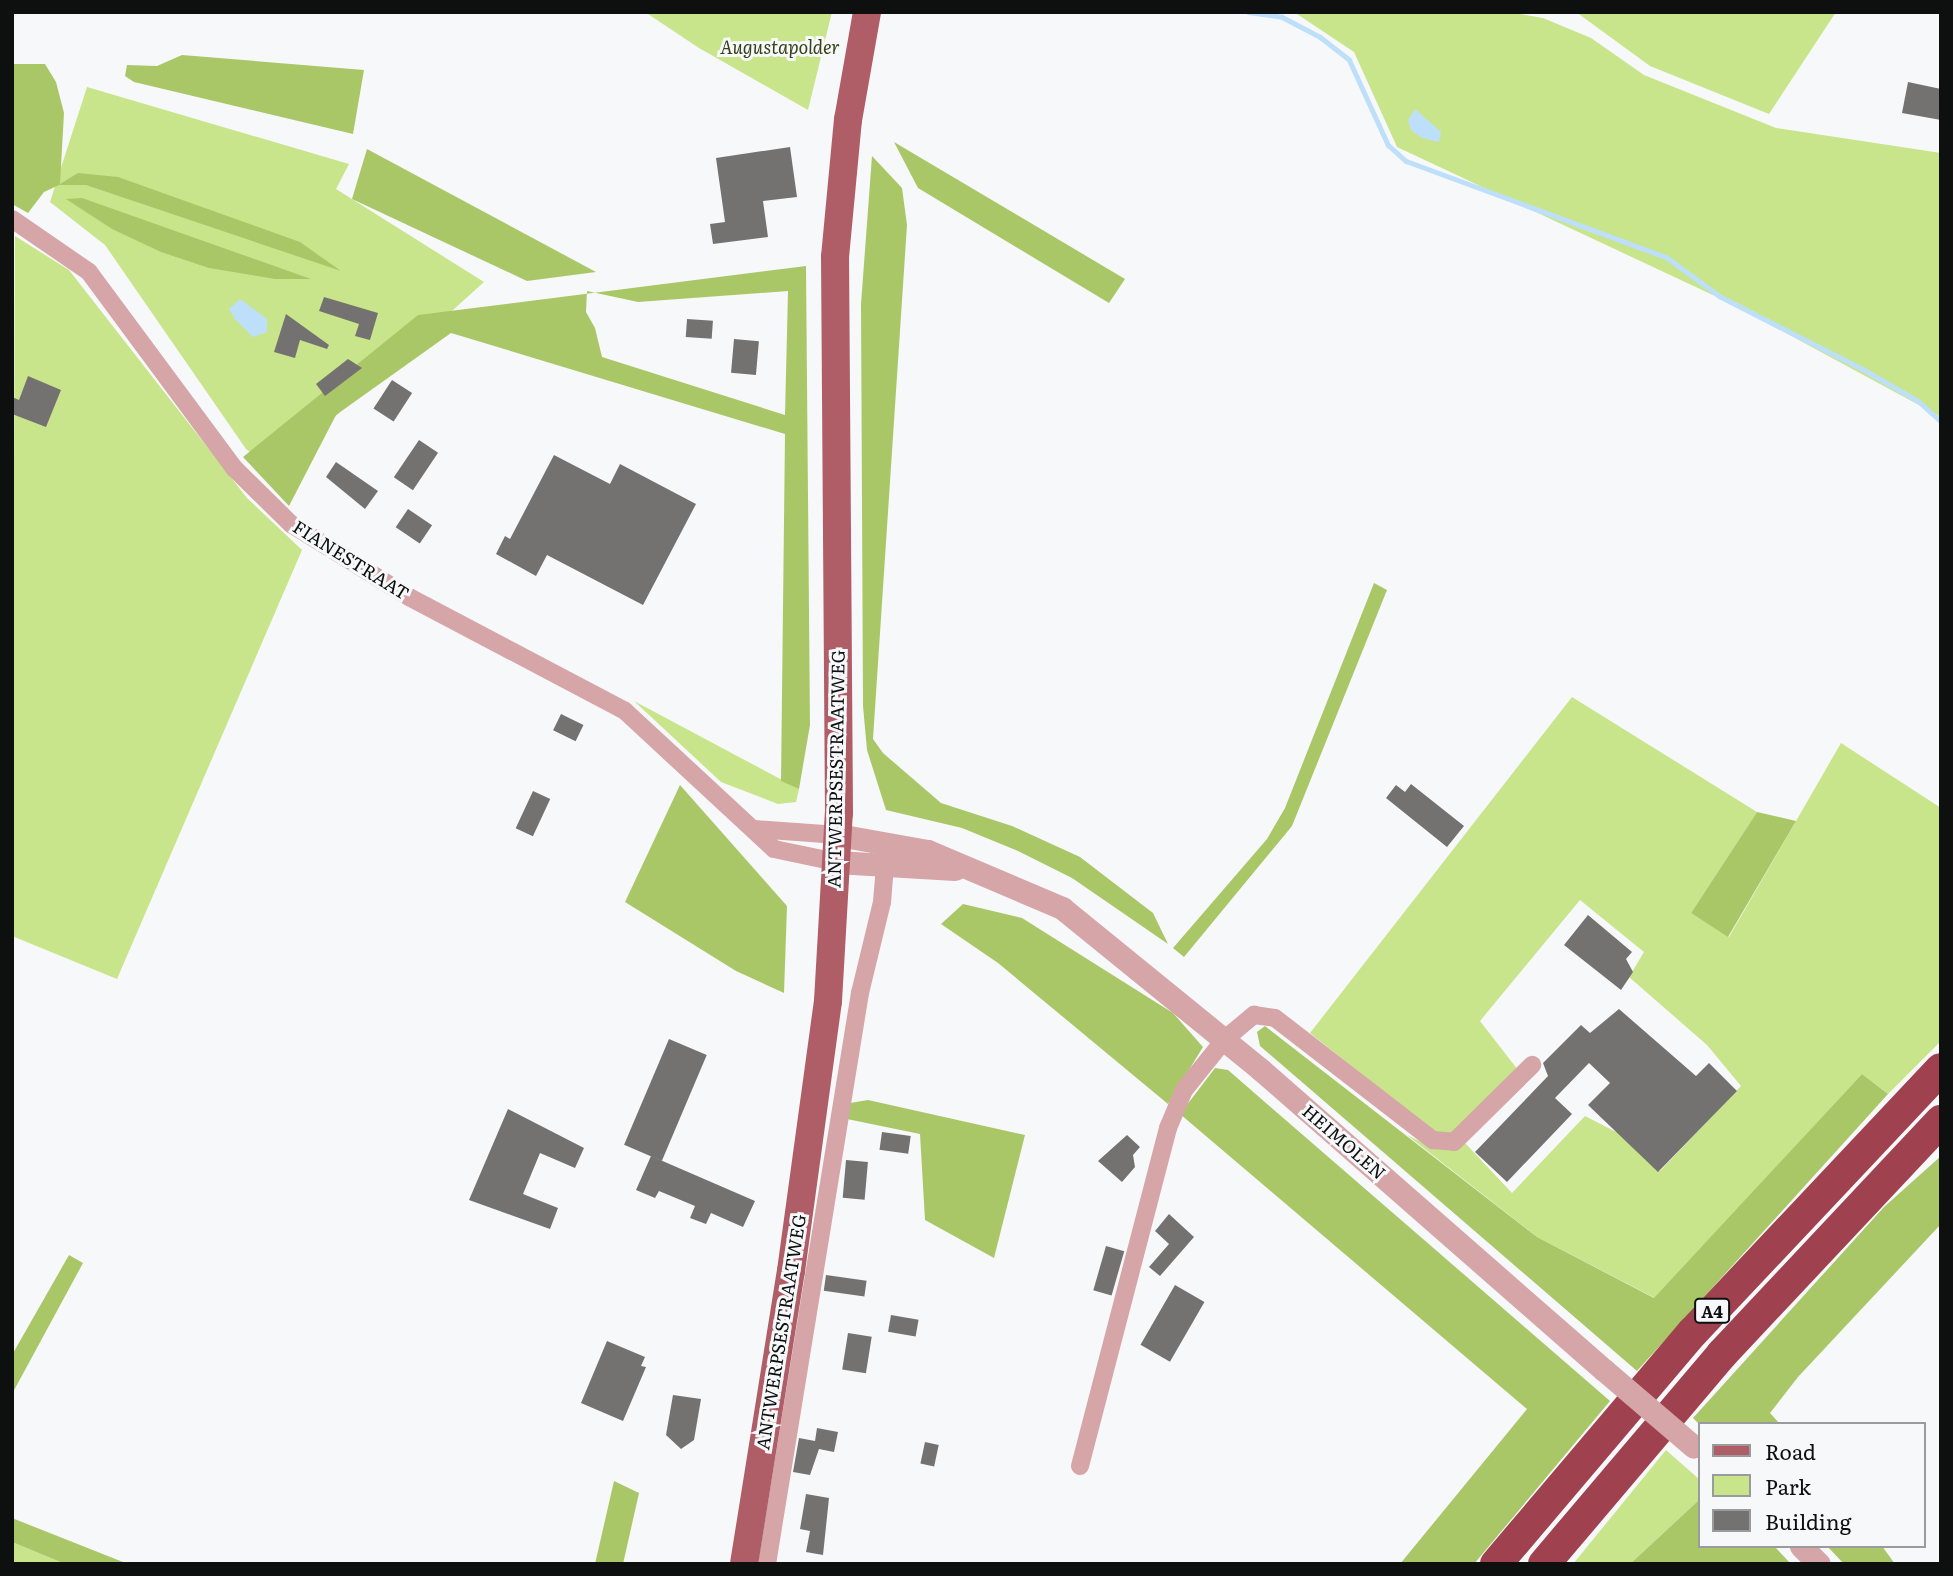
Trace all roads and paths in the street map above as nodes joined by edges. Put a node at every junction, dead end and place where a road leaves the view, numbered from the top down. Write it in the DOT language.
graph roads {
  1 [pos="867,12"];
  2 [pos="12,219"];
  3 [pos="754,829"];
  4 [pos="886,841"];
  5 [pos="837,849"];
  6 [pos="885,865"];
  7 [pos="965,870"];
  8 [pos="1225,1039"];
  9 [pos="1532,1065"];
  10 [pos="1941,1069"];
  11 [pos="1941,1121"];
  12 [pos="1697,1450"];
  13 [pos="1080,1466"];
  14 [pos="1803,1548"];
  15 [pos="744,1564"];
  16 [pos="767,1564"];
  17 [pos="1496,1564"];
  18 [pos="1544,1564"];
  19 [pos="1819,1564"];
  1 -- 5 [label="main road, ANTWERPSESTRAATWEG"];
  2 -- 3 [label="street, FIANESTRAAT"];
  3 -- 5 [label="street"];
  3 -- 5 [label="street, FIANESTRAAT"];
  4 -- 5 [label="street, HEIMOLEN"];
  4 -- 6 [label="street, ANTWERPSESTRAATWEG"];
  4 -- 7 [label="street, HEIMOLEN"];
  5 -- 6 [label="street, HEIMOLEN"];
  5 -- 15 [label="main road, ANTWERPSESTRAATWEG"];
  6 -- 7 [label="street, HEIMOLEN"];
  6 -- 16 [label="street, ANTWERPSESTRAATWEG"];
  7 -- 8 [label="street, HEIMOLEN"];
  8 -- 9 [label="street"];
  8 -- 12 [label="street, HEIMOLEN, bridge"];
  8 -- 13 [label="street"];
  10 -- 17 [label="highway, A4"];
  11 -- 18 [label="highway, A4"];
  14 -- 19 [label="street"];
}
